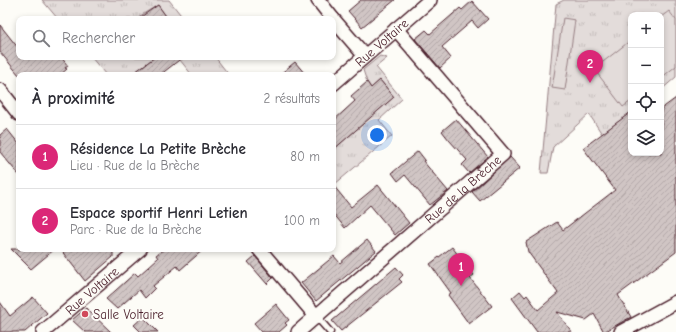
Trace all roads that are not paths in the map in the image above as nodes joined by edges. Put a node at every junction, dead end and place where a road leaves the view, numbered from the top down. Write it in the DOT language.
graph roads {
  1 [pos="318,0"];
  2 [pos="430,0"];
  3 [pos="331,16"];
  4 [pos="336,22"];
  5 [pos="396,29"];
  6 [pos="365,56"];
  7 [pos="336,81"];
  8 [pos="0,90"];
  9 [pos="16,110"];
  10 [pos="133,252"];
  11 [pos="263,252"];
  12 [pos="676,302"];
  13 [pos="316,316"];
  14 [pos="43,332"];
  15 [pos="298,332"];
  16 [pos="330,332"];
  17 [pos="621,332"];
  1 -- 3 [label="street"];
  2 -- 5 [label="street, Rue Voltaire"];
  4 -- 6 [label="street"];
  5 -- 6 [label="street, Rue Voltaire"];
  5 -- 13 [label="street, Rue de la Brèche"];
  6 -- 7 [label="street, Rue Voltaire"];
  8 -- 9 [label="street"];
  10 -- 14 [label="street, Rue Voltaire"];
  11 -- 13 [label="street"];
  12 -- 17 [label="street"];
  13 -- 15 [label="street, Rue de la Brèche"];
  13 -- 16 [label="lane"];
}
